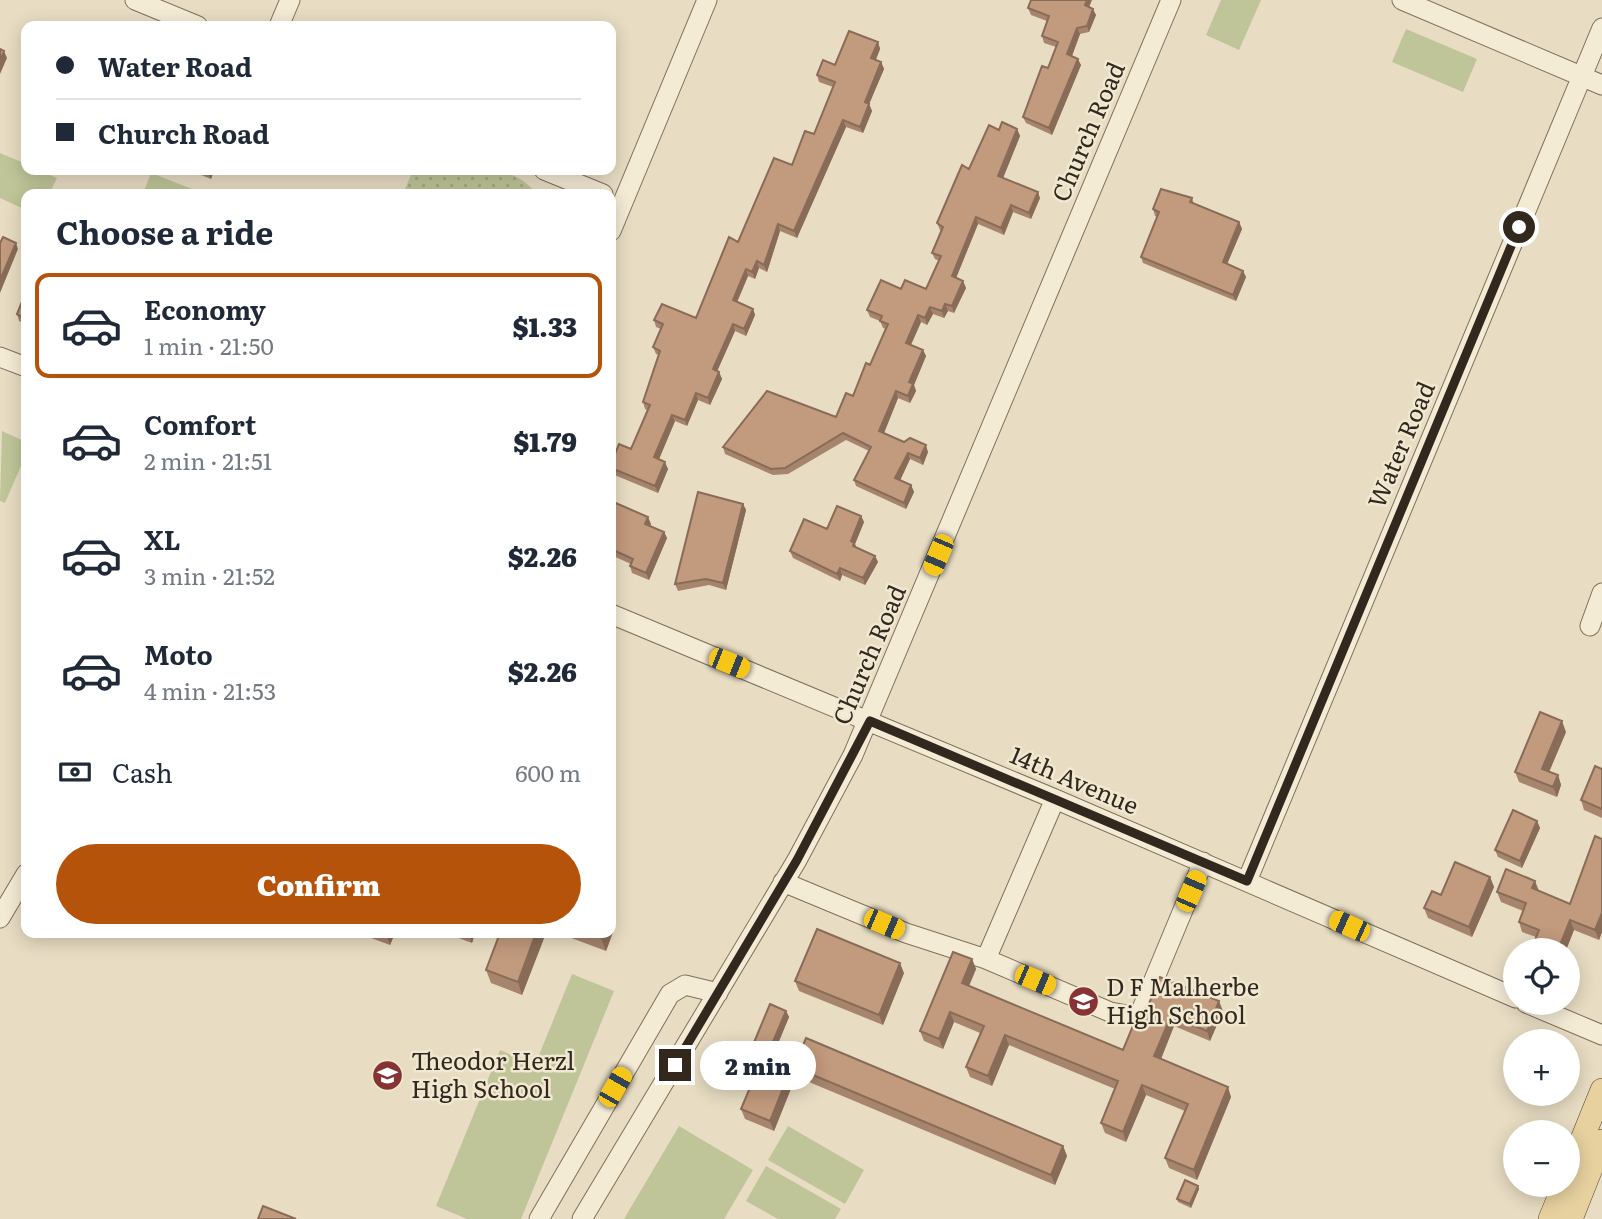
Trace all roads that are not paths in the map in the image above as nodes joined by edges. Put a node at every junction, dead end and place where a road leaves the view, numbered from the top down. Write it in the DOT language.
graph roads {
  1 [pos="135,0"];
  2 [pos="290,0"];
  3 [pos="707,0"];
  4 [pos="1171,0"];
  5 [pos="1402,0"];
  6 [pos="186,21"];
  7 [pos="281,21"];
  8 [pos="1602,28"];
  9 [pos="1582,76"];
  10 [pos="1602,85"];
  11 [pos="556,175"];
  12 [pos="591,189"];
  13 [pos="617,200"];
  14 [pos="0,357"];
  15 [pos="21,366"];
  16 [pos="1602,593"];
  17 [pos="616,616"];
  18 [pos="1590,626"];
  19 [pos="870,721"];
  20 [pos="1055,799"];
  21 [pos="1203,862"];
  22 [pos="1247,881"];
  23 [pos="21,882"];
  24 [pos="783,882"];
  25 [pos="0,918"];
  26 [pos="986,959"];
  27 [pos="1503,992"];
  28 [pos="718,993"];
  29 [pos="1554,1015"];
  30 [pos="1602,1035"];
  31 [pos="1602,1090"];
  32 [pos="1602,1141"];
  33 [pos="1580,1144"];
  34 [pos="1559,1197"];
  35 [pos="539,1219"];
  36 [pos="582,1219"];
  37 [pos="1550,1219"];
  38 [pos="1571,1219"];
  1 -- 6 [label="street"];
  2 -- 7 [label="street"];
  3 -- 13 [label="street"];
  4 -- 19 [label="street, Church Road"];
  5 -- 9 [label="street"];
  8 -- 9 [label="street, Water Road"];
  9 -- 10 [label="street"];
  9 -- 22 [label="street, Water Road"];
  11 -- 12 [label="street"];
  14 -- 15 [label="street"];
  16 -- 18 [label="street"];
  17 -- 19 [label="street, 14th Avenue"];
  19 -- 20 [label="street, 14th Avenue"];
  19 -- 24 [label="street, Church Road"];
  20 -- 21 [label="street, 14th Avenue"];
  20 -- 26 [label="street"];
  21 -- 22 [label="street, 14th Avenue"];
  21 -- 26 [label="street"];
  22 -- 27 [label="street, 14th Avenue"];
  23 -- 25 [label="street"];
  24 -- 26 [label="street"];
  24 -- 28 [label="street, Church Road"];
  28 -- 35 [label="street"];
  28 -- 36 [label="street, Church Road"];
  29 -- 30 [label="street"];
  31 -- 33 [label="main road"];
  32 -- 38 [label="main road"];
  34 -- 37 [label="main road"];
}
